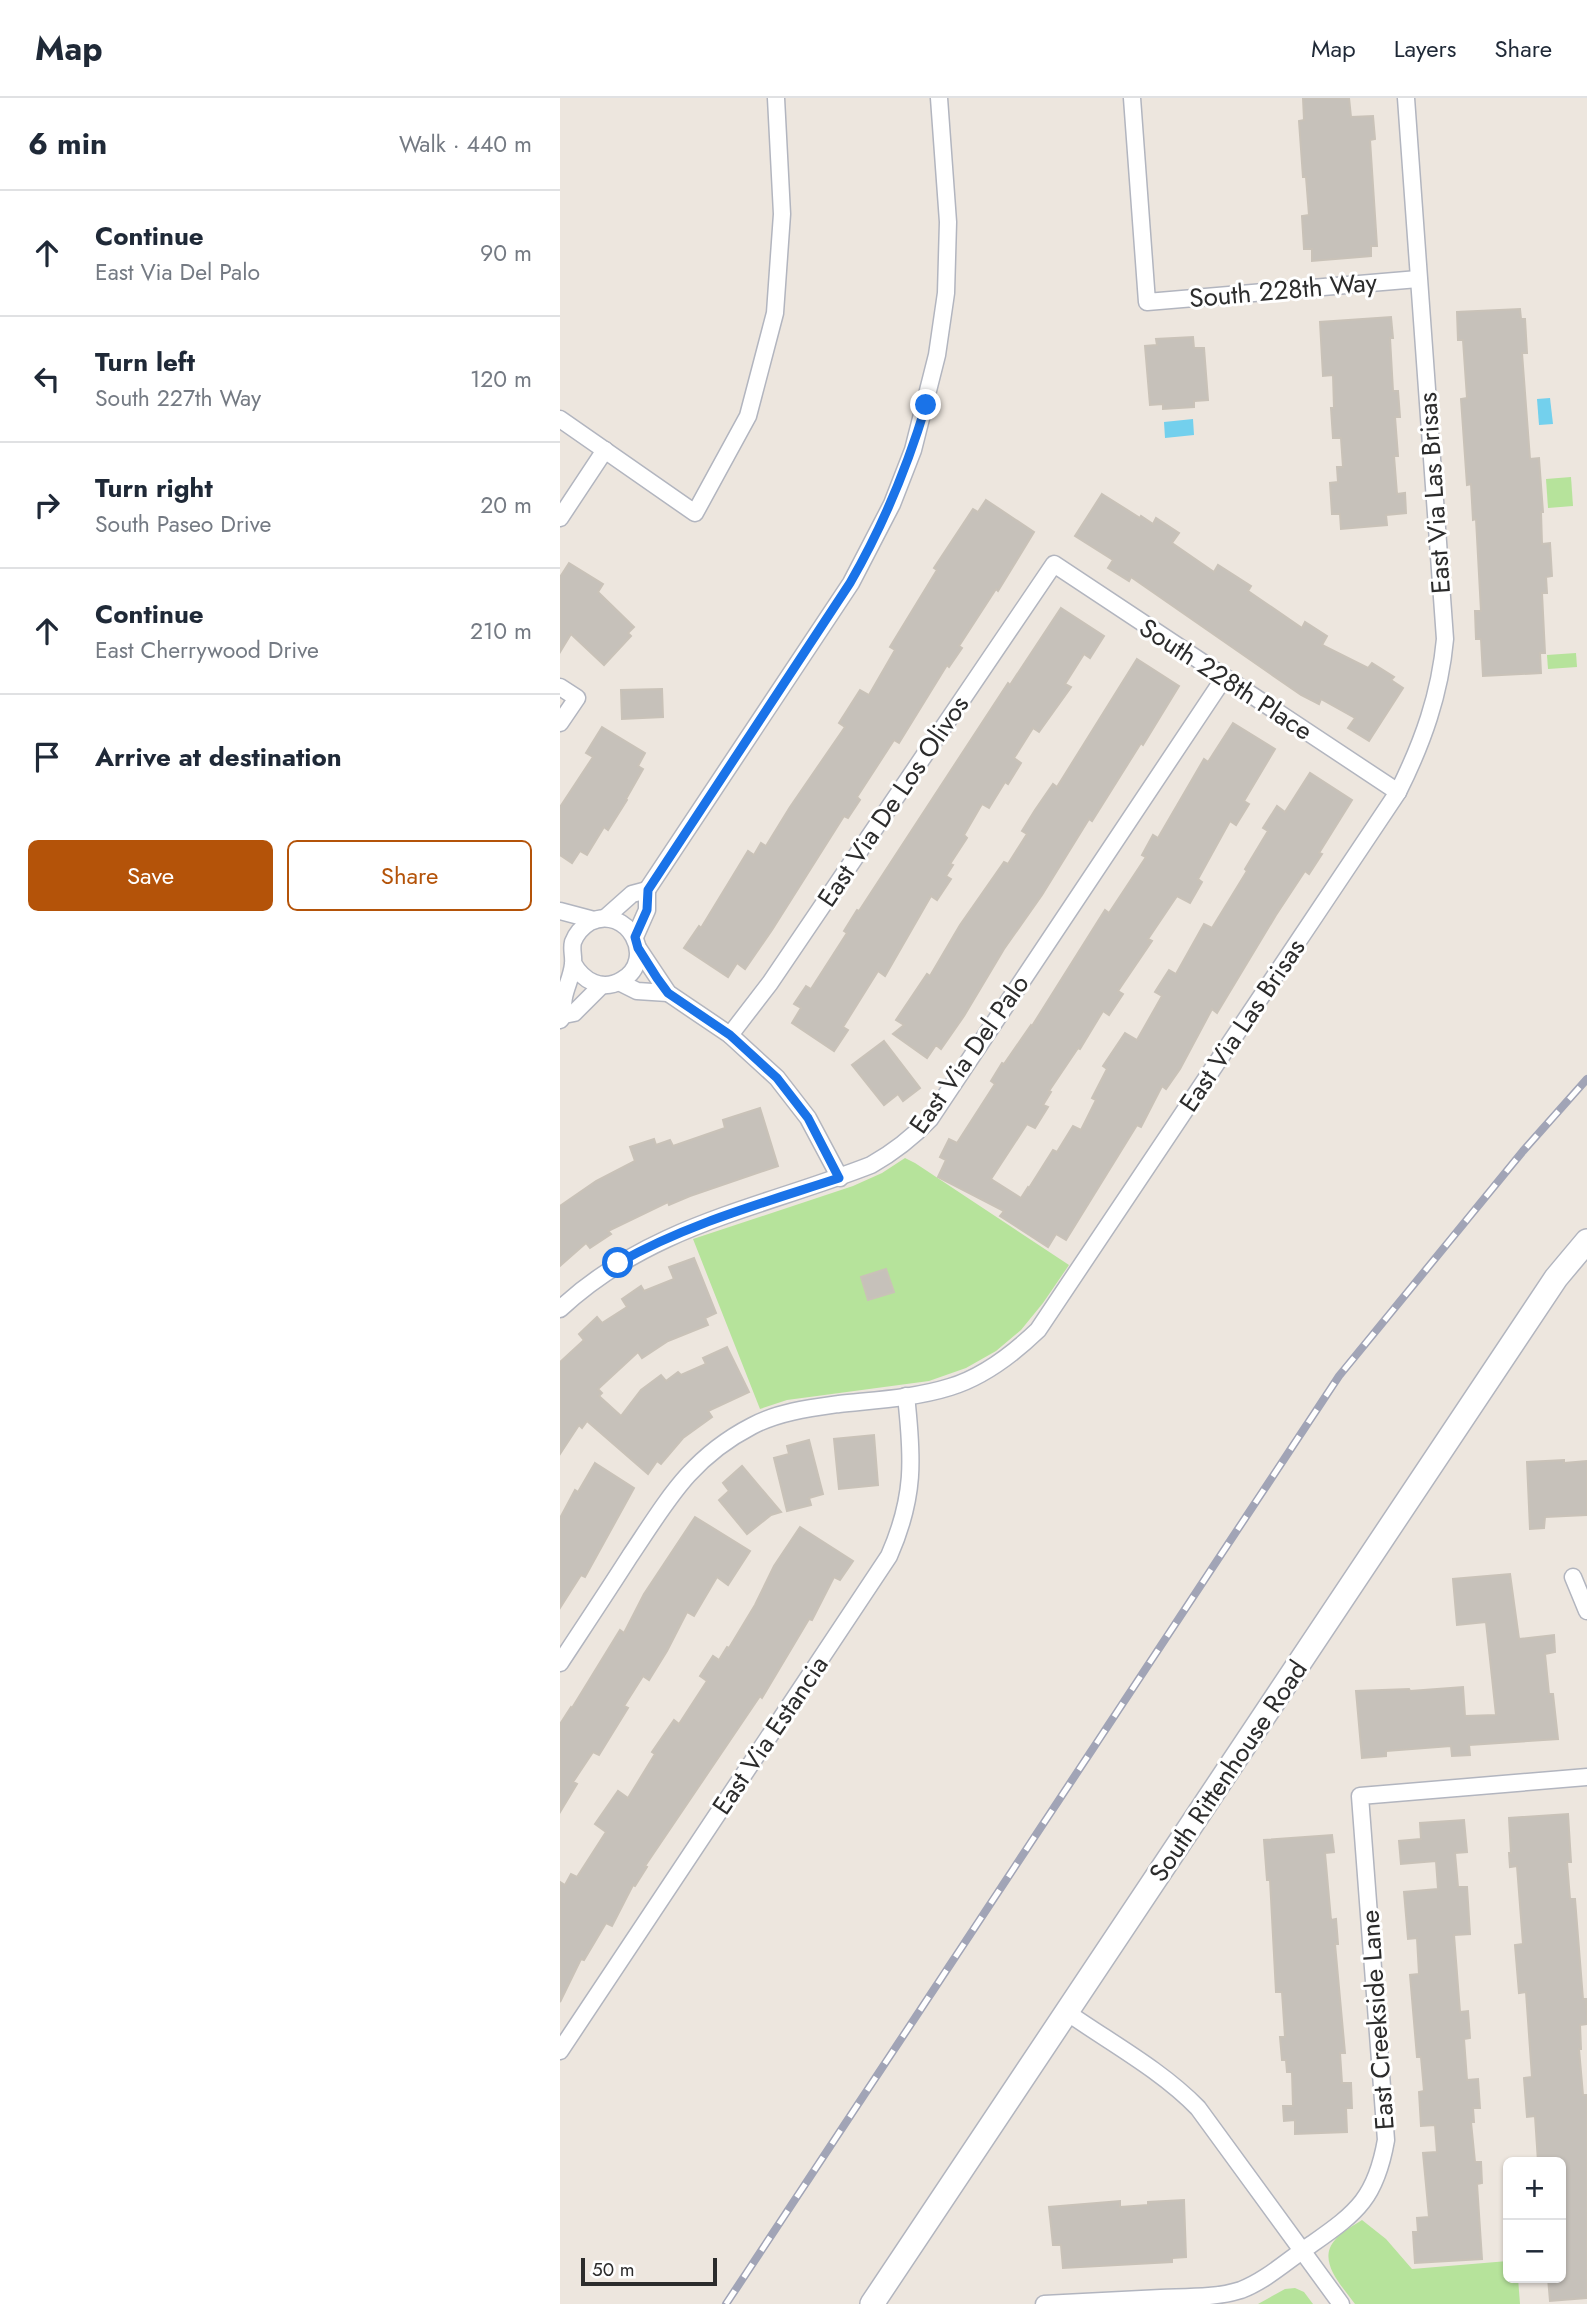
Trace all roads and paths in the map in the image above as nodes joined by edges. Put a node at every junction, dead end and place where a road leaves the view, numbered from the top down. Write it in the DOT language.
graph roads {
  1 [pos="776,98"];
  2 [pos="939,98"];
  3 [pos="1132,98"];
  4 [pos="1406,98"];
  5 [pos="1418,279"];
  6 [pos="560,419"];
  7 [pos="605,450"];
  8 [pos="560,518"];
  9 [pos="1054,564"];
  10 [pos="1224,678"];
  11 [pos="560,687"];
  12 [pos="560,723"];
  13 [pos="1398,792"];
  14 [pos="648,890"];
  15 [pos="560,911"];
  16 [pos="599,919"];
  17 [pos="560,937"];
  18 [pos="636,943"];
  19 [pos="573,957"];
  20 [pos="619,982"];
  21 [pos="602,985"];
  22 [pos="668,993"];
  23 [pos="562,1018"];
  24 [pos="730,1035"];
  25 [pos="839,1178"];
  26 [pos="1587,1241"];
  27 [pos="560,1309"];
  28 [pos="906,1396"];
  29 [pos="1573,1577"];
  30 [pos="1587,1611"];
  31 [pos="560,1663"];
  32 [pos="1587,1777"];
  33 [pos="1068,2013"];
  34 [pos="560,2051"];
  35 [pos="1302,2251"];
  36 [pos="1214,2300"];
  37 [pos="872,2304"];
  38 [pos="1044,2304"];
  39 [pos="1341,2304"];
  1 -- 7 [label="street"];
  2 -- 14 [label="street"];
  3 -- 5 [label="street, South 228th Way"];
  4 -- 5 [label="street, East Via Las Brisas"];
  5 -- 13 [label="street, East Via Las Brisas"];
  6 -- 7 [label="street"];
  7 -- 8 [label="street"];
  9 -- 10 [label="street, South 228th Place"];
  9 -- 24 [label="street, East Via De Los Olivos"];
  10 -- 13 [label="street, South 228th Place"];
  10 -- 25 [label="street, East Via Del Palo"];
  11 -- 12 [label="street"];
  13 -- 28 [label="street, East Via Las Brisas"];
  14 -- 16 [label="street"];
  14 -- 18 [label="street"];
  15 -- 16 [label="street"];
  16 -- 18 [label="street"];
  16 -- 19 [label="street"];
  17 -- 19 [label="street"];
  18 -- 20 [label="street"];
  18 -- 22 [label="street"];
  19 -- 21 [label="street"];
  19 -- 23 [label="street"];
  20 -- 21 [label="street"];
  20 -- 22 [label="street"];
  21 -- 23 [label="street"];
  22 -- 24 [label="street"];
  24 -- 25 [label="street"];
  25 -- 27 [label="street, East Via Del Palo"];
  26 -- 33 [label="main road, South Rittenhouse Road"];
  28 -- 31 [label="street, East Via Las Brisas"];
  28 -- 34 [label="street, East Via Estancia"];
  29 -- 30 [label="street"];
  32 -- 35 [label="street, East Creekside Lane"];
  33 -- 35 [label="street"];
  33 -- 37 [label="main road, South Rittenhouse Road"];
  35 -- 36 [label="street, East Creekside Lane"];
  35 -- 39 [label="street"];
  36 -- 38 [label="street, East Creekside Lane"];
}
